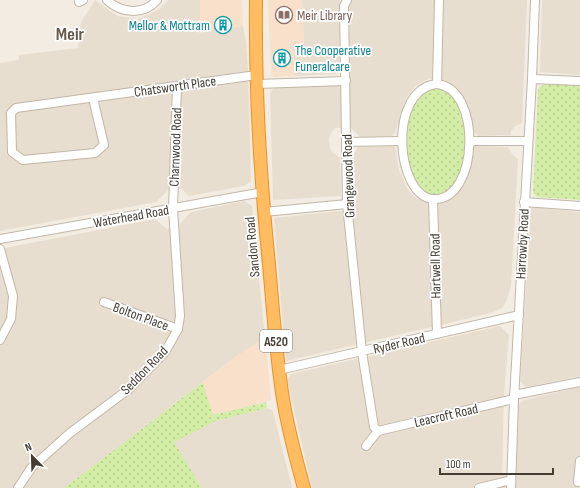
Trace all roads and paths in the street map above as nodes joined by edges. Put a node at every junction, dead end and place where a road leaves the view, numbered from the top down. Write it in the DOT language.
graph roads {
  1 [pos="107,0"];
  2 [pos="157,0"];
  3 [pos="256,0"];
  4 [pos="347,0"];
  5 [pos="439,0"];
  6 [pos="535,0"];
  7 [pos="532,78"];
  8 [pos="257,80"];
  9 [pos="346,81"];
  10 [pos="580,81"];
  11 [pos="437,84"];
  12 [pos="177,86"];
  13 [pos="93,98"];
  14 [pos="401,141"];
  15 [pos="470,141"];
  16 [pos="528,141"];
  17 [pos="347,142"];
  18 [pos="263,192"];
  19 [pos="433,199"];
  20 [pos="524,202"];
  21 [pos="348,204"];
  22 [pos="580,206"];
  23 [pos="173,209"];
  24 [pos="264,212"];
  25 [pos="0,239"];
  26 [pos="0,250"];
  27 [pos="104,302"];
  28 [pos="519,315"];
  29 [pos="178,329"];
  30 [pos="437,334"];
  31 [pos="0,340"];
  32 [pos="362,352"];
  33 [pos="279,370"];
  34 [pos="580,382"];
  35 [pos="514,397"];
  36 [pos="378,431"];
  37 [pos="366,446"];
  38 [pos="580,461"];
  39 [pos="578,482"];
  40 [pos="511,484"];
  41 [pos="18,488"];
  42 [pos="304,488"];
  43 [pos="479,488"];
  1 -- 2 [label="street"];
  3 -- 8 [label="highway, Sandon Road / A520"];
  4 -- 9 [label="street, Grangewood Road"];
  5 -- 11 [label="street"];
  6 -- 7 [label="street, Harrowby Road"];
  7 -- 10 [label="street"];
  7 -- 16 [label="street, Harrowby Road"];
  8 -- 9 [label="street, Chatsworth Place"];
  8 -- 12 [label="street, Chatsworth Place"];
  8 -- 18 [label="highway, Sandon Road / A520"];
  9 -- 17 [label="street, Grangewood Road"];
  11 -- 14 [label="street"];
  11 -- 15 [label="street"];
  12 -- 13 [label="street, Chatsworth Place"];
  12 -- 23 [label="street, Charnwood Road"];
  13 -- 13 [label="street, Chatsworth Place"];
  14 -- 17 [label="street"];
  14 -- 19 [label="street"];
  15 -- 16 [label="street"];
  15 -- 19 [label="street"];
  16 -- 20 [label="street, Harrowby Road"];
  17 -- 21 [label="street, Grangewood Road"];
  18 -- 23 [label="street, Waterhead Road"];
  18 -- 24 [label="highway, Sandon Road / A520"];
  19 -- 30 [label="street, Hartwell Road"];
  20 -- 22 [label="street"];
  20 -- 28 [label="street, Harrowby Road"];
  21 -- 24 [label="street"];
  21 -- 32 [label="street, Grangewood Road"];
  23 -- 25 [label="street, Waterhead Road"];
  23 -- 29 [label="street, Seddon Road"];
  24 -- 33 [label="highway, Sandon Road / A520"];
  26 -- 31 [label="street"];
  27 -- 29 [label="street, Bolton Place"];
  28 -- 30 [label="street, Ryder Road"];
  28 -- 35 [label="street, Harrowby Road"];
  29 -- 41 [label="street, Seddon Road"];
  30 -- 32 [label="street, Ryder Road"];
  32 -- 33 [label="street, Ryder Road"];
  32 -- 36 [label="street"];
  33 -- 42 [label="highway, Sandon Road / A520"];
  34 -- 35 [label="street, Leacroft Road"];
  35 -- 36 [label="street, Leacroft Road"];
  35 -- 40 [label="street, Harrowby Road"];
  36 -- 37 [label="street"];
  38 -- 39 [label="street"];
  40 -- 43 [label="street"];
}
